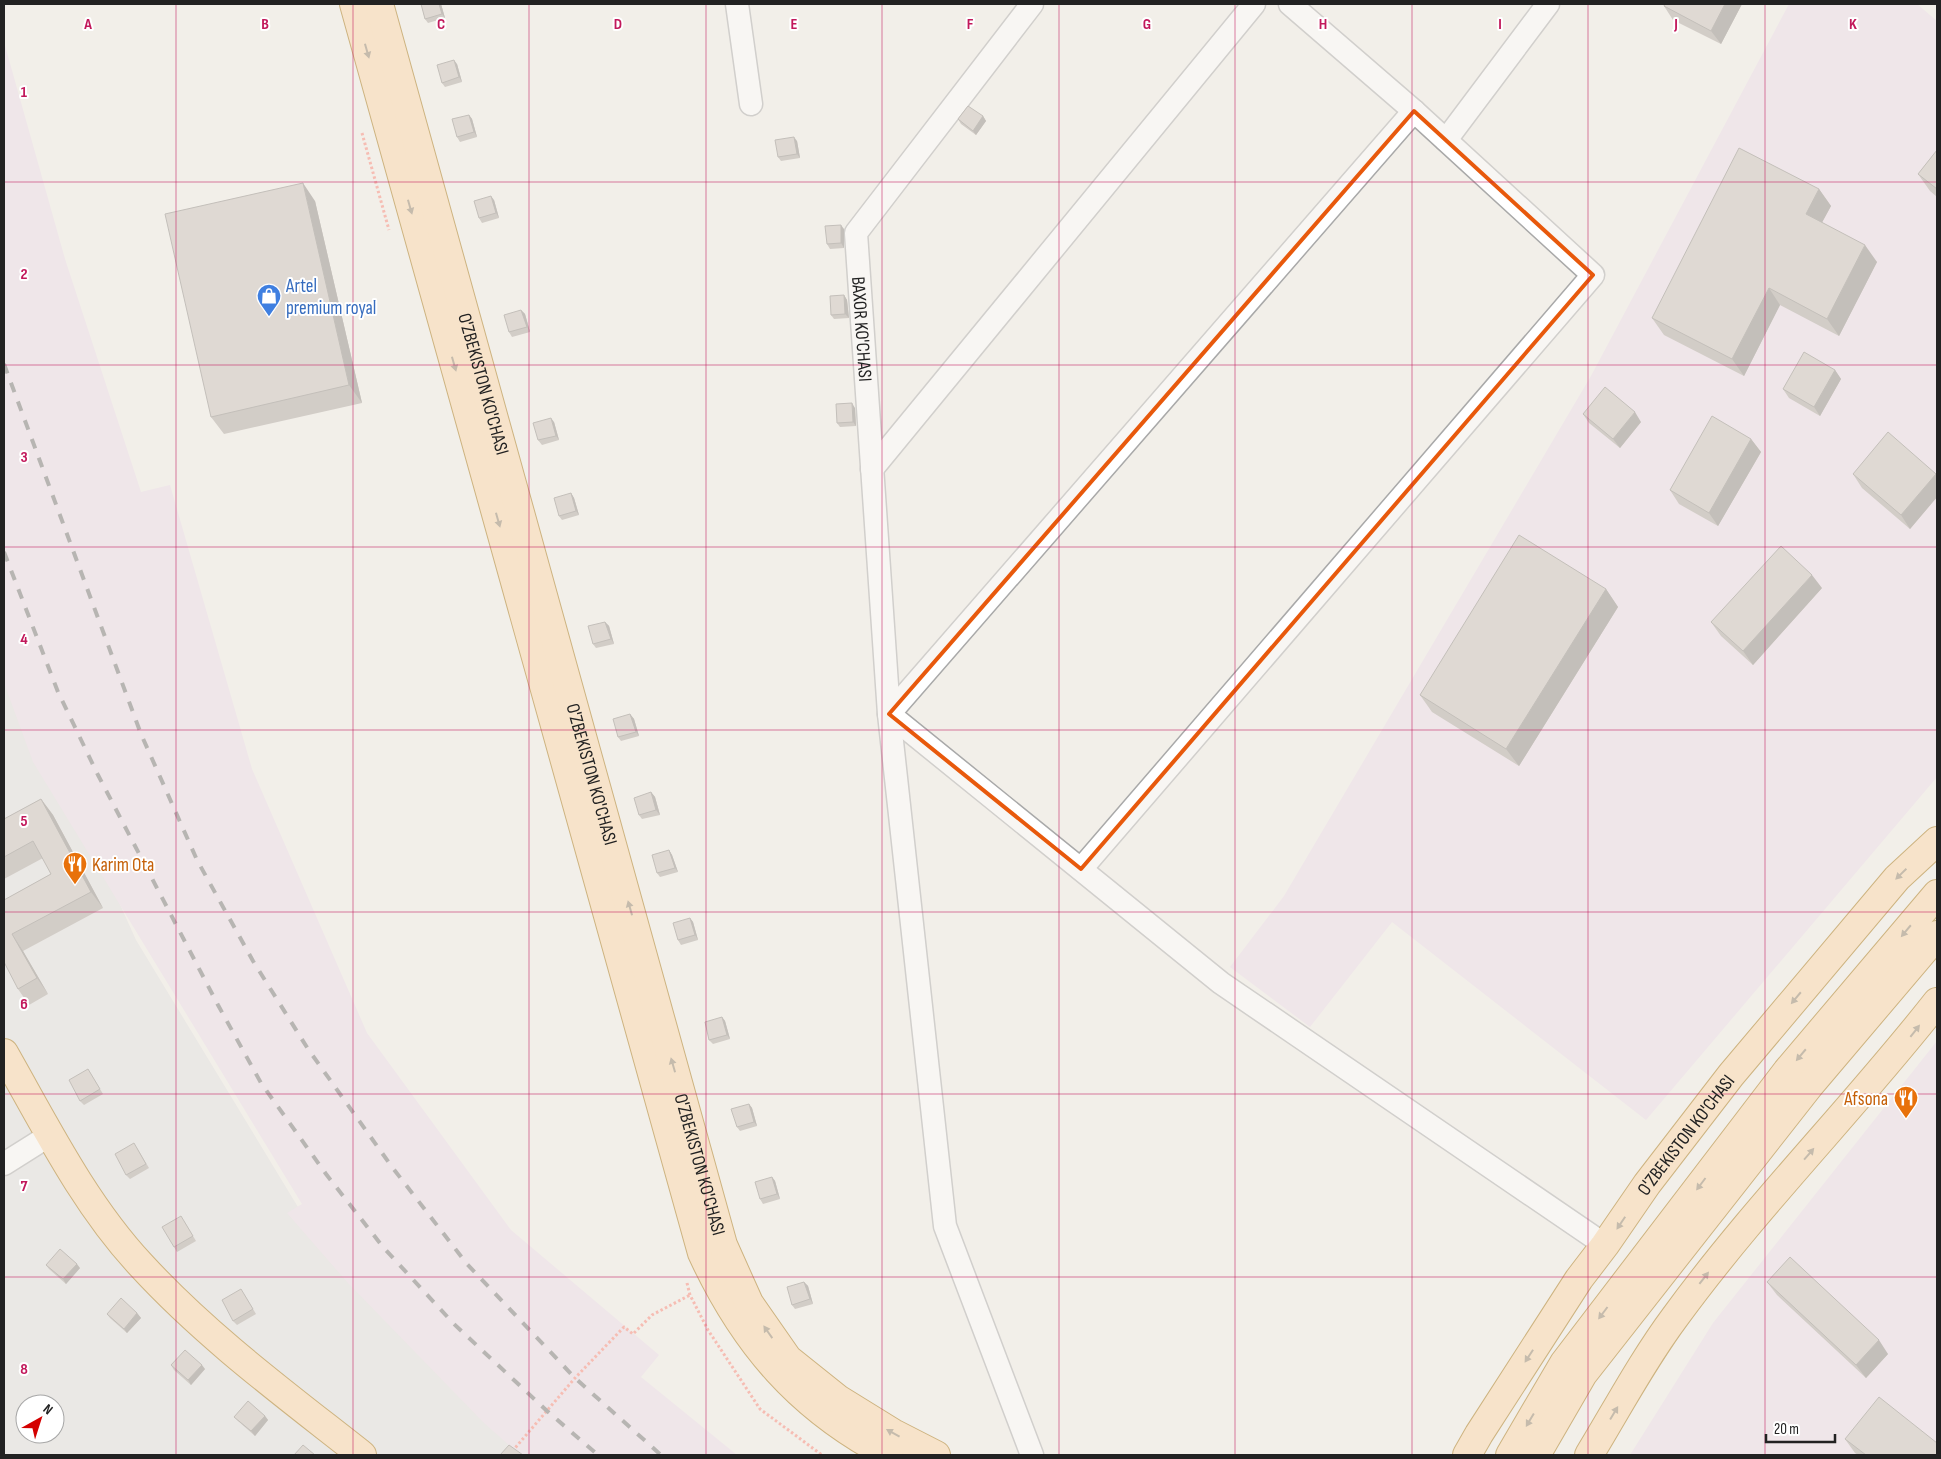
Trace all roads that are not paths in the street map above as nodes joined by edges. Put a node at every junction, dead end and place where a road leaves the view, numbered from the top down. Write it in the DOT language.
graph roads {
  1 [pos="354,4"];
  2 [pos="378,4"];
  3 [pos="737,4"];
  4 [pos="1032,4"];
  5 [pos="1254,4"];
  6 [pos="1290,4"];
  7 [pos="1548,4"];
  8 [pos="750,104"];
  9 [pos="1414,110"];
  10 [pos="1446,140"];
  11 [pos="872,469"];
  12 [pos="889,714"];
  13 [pos="1937,842"];
  14 [pos="1081,869"];
  15 [pos="1937,894"];
  16 [pos="1937,936"];
  17 [pos="1937,1002"];
  18 [pos="4,1053"];
  19 [pos="50,1135"];
  20 [pos="4,1164"];
  21 [pos="1605,1245"];
  22 [pos="1574,1369"];
  23 [pos="362,1455"];
  24 [pos="889,1455"];
  25 [pos="936,1455"];
  26 [pos="1032,1455"];
  27 [pos="1467,1455"];
  28 [pos="1510,1455"];
  29 [pos="1536,1455"];
  30 [pos="1589,1455"];
  1 -- 24 [label="main road, O'ZBEKISTON KO'CHASI, one-way"];
  25 -- 2 [label="main road, O'ZBEKISTON KO'CHASI, one-way"];
  3 -- 8 [label="street"];
  4 -- 11 [label="street, BAXOR KO'CHASI"];
  5 -- 11 [label="street"];
  6 -- 9 [label="street"];
  7 -- 10 [label="street"];
  9 -- 10 [label="street"];
  9 -- 12 [label="street"];
  10 -- 14 [label="street"];
  11 -- 12 [label="street, BAXOR KO'CHASI"];
  12 -- 14 [label="street"];
  12 -- 26 [label="street, BAXOR KO'CHASI"];
  13 -- 21 [label="main road, O'ZBEKISTON KO'CHASI, one-way"];
  14 -- 21 [label="street"];
  15 -- 22 [label="main road, one-way"];
  16 -- 22 [label="main road"];
  30 -- 17 [label="main road, one-way"];
  18 -- 19 [label="main road"];
  19 -- 20 [label="street"];
  19 -- 23 [label="main road"];
  21 -- 27 [label="main road, O'ZBEKISTON KO'CHASI, one-way"];
  22 -- 28 [label="main road, one-way"];
  22 -- 29 [label="main road"];
}
